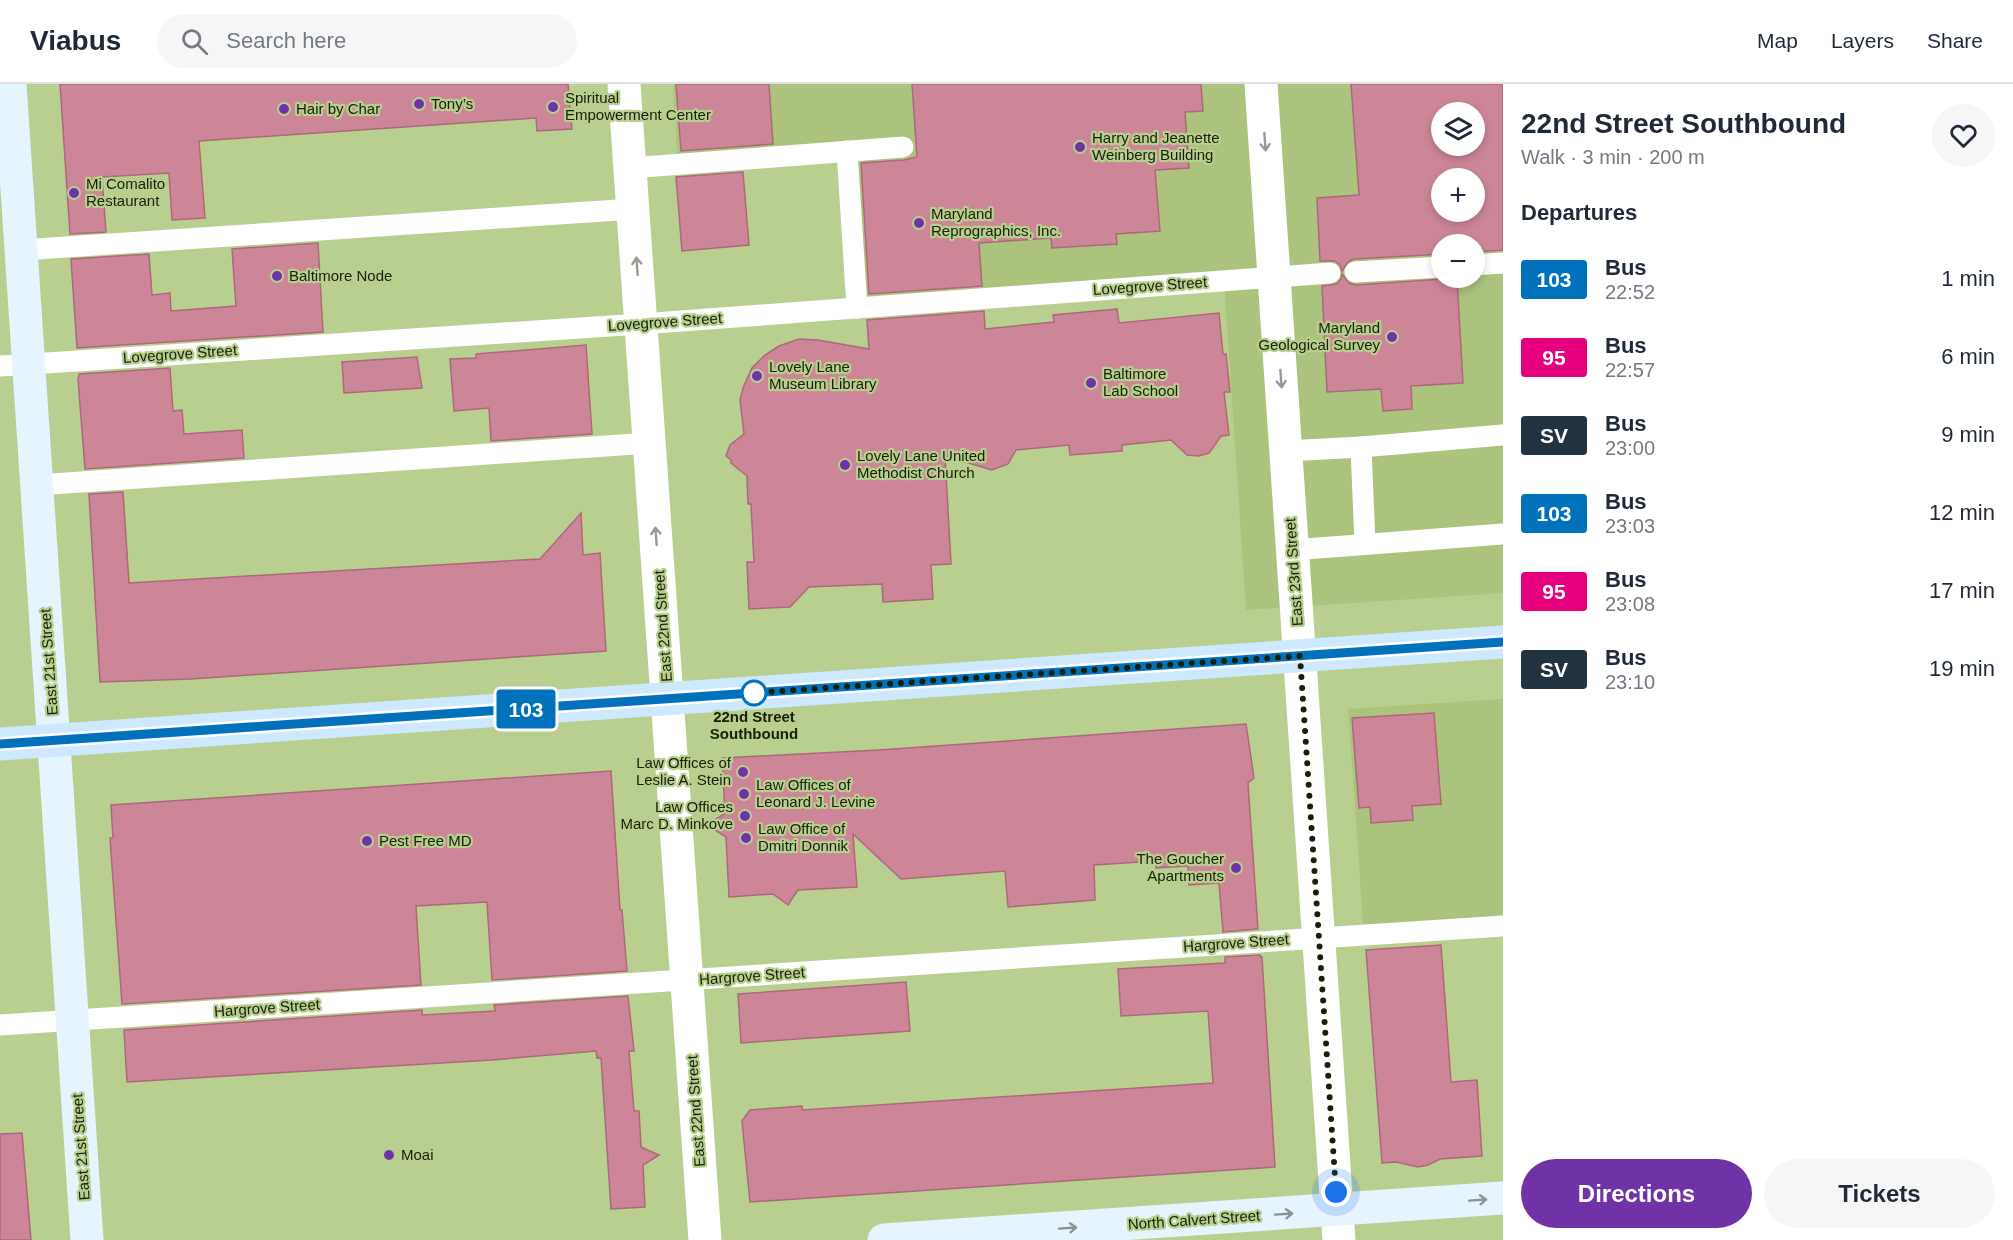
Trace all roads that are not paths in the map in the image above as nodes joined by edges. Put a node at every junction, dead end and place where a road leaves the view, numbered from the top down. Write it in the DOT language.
graph roads {
  1 [pos="624,84"];
  2 [pos="1261,84"];
  3 [pos="7,98"];
  4 [pos="903,147"];
  5 [pos="847,151"];
  6 [pos="8,168"];
  7 [pos="630,168"];
  8 [pos="633,208"];
  9 [pos="21,250"];
  10 [pos="1503,263"];
  11 [pos="1485,264"];
  12 [pos="1431,268"];
  13 [pos="1355,272"];
  14 [pos="1330,273"];
  15 [pos="1274,277"];
  16 [pos="857,308"];
  17 [pos="641,324"];
  18 [pos="14,365"];
  19 [pos="1503,435"];
  20 [pos="650,443"];
  21 [pos="1361,447"];
  22 [pos="1286,450"];
  23 [pos="37,485"];
  24 [pos="1503,534"];
  25 [pos="1365,544"];
  26 [pos="1292,550"];
  27 [pos="1503,642"];
  28 [pos="1300,656"];
  29 [pos="668,699"];
  30 [pos="54,741"];
  31 [pos="0,744"];
  32 [pos="1503,926"];
  33 [pos="1319,938"];
  34 [pos="687,980"];
  35 [pos="72,1021"];
  36 [pos="0,1026"];
  37 [pos="1503,1198"];
  38 [pos="1338,1224"];
  39 [pos="87,1240"];
  40 [pos="705,1240"];
  41 [pos="884,1240"];
  1 -- 7 [label="street, East 22nd Street"];
  2 -- 15 [label="street, East 23rd Street, one-way"];
  3 -- 6 [label="street, East 21st Street"];
  4 -- 5 [label="lane"];
  5 -- 7 [label="lane"];
  5 -- 16 [label="lane"];
  6 -- 9 [label="street, East 21st Street"];
  7 -- 8 [label="street, East 22nd Street"];
  8 -- 9 [label="lane"];
  17 -- 8 [label="street, East 22nd Street, one-way"];
  9 -- 18 [label="street, East 21st Street"];
  10 -- 11 [label="lane"];
  12 -- 13 [label="lane"];
  14 -- 15 [label="lane, Lovegrove Street"];
  15 -- 16 [label="lane, Lovegrove Street"];
  15 -- 22 [label="street, East 23rd Street, one-way"];
  16 -- 17 [label="lane, Lovegrove Street"];
  17 -- 18 [label="lane, Lovegrove Street"];
  17 -- 20 [label="street, East 22nd Street"];
  18 -- 23 [label="street, East 21st Street"];
  19 -- 21 [label="lane"];
  20 -- 23 [label="lane"];
  29 -- 20 [label="street, East 22nd Street, one-way"];
  21 -- 22 [label="lane"];
  21 -- 25 [label="lane"];
  22 -- 26 [label="street, East 23rd Street"];
  23 -- 30 [label="street, East 21st Street"];
  24 -- 25 [label="lane"];
  25 -- 26 [label="lane"];
  26 -- 28 [label="street, East 23rd Street"];
  27 -- 28 [label="main road"];
  28 -- 29 [label="main road"];
  28 -- 33 [label="street, East 23rd Street"];
  29 -- 30 [label="main road"];
  29 -- 34 [label="street, East 22nd Street"];
  30 -- 31 [label="main road"];
  30 -- 35 [label="street, East 21st Street"];
  32 -- 33 [label="lane, Hargrove Street"];
  33 -- 34 [label="lane, Hargrove Street"];
  33 -- 38 [label="street, East 23rd Street"];
  34 -- 35 [label="lane, Hargrove Street"];
  34 -- 40 [label="street, East 22nd Street"];
  35 -- 36 [label="lane, Hargrove Street"];
  35 -- 39 [label="street, East 21st Street"];
  38 -- 37 [label="street, North Calvert Street, one-way"];
  41 -- 38 [label="street, North Calvert Street, one-way"];
}
